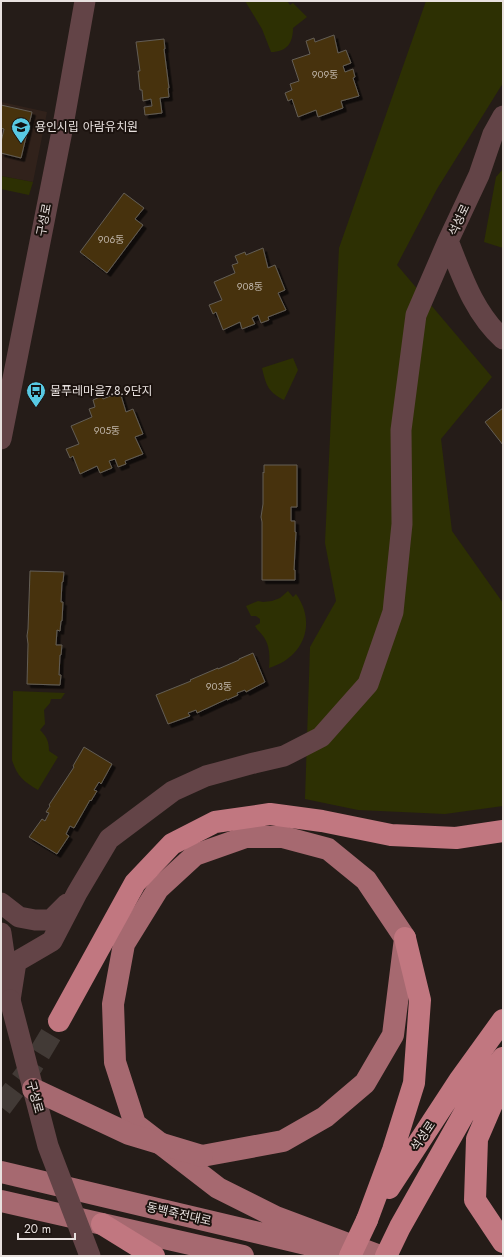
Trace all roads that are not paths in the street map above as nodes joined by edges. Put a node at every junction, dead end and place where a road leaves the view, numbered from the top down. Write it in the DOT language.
graph roads {
  1 [pos="85,1"];
  2 [pos="503,116"];
  3 [pos="448,241"];
  4 [pos="503,339"];
  5 [pos="1,439"];
  6 [pos="503,831"];
  7 [pos="77,893"];
  8 [pos="1,903"];
  9 [pos="1,933"];
  10 [pos="404,938"];
  11 [pos="10,1000"];
  12 [pos="503,1020"];
  13 [pos="59,1021"];
  14 [pos="503,1058"];
  15 [pos="503,1083"];
  16 [pos="33,1089"];
  17 [pos="1,1172"];
  18 [pos="1,1201"];
  19 [pos="367,1220"];
  20 [pos="102,1224"];
  21 [pos="503,1242"];
  22 [pos="90,1256"];
  23 [pos="154,1256"];
  24 [pos="243,1256"];
  25 [pos="350,1256"];
  26 [pos="357,1256"];
  27 [pos="380,1256"];
  28 [pos="386,1256"];
  1 -- 5 [label="street, 구성로"];
  2 -- 3 [label="street, 석성로"];
  3 -- 4 [label="street, 석성로"];
  3 -- 7 [label="street"];
  6 -- 13 [label="highway"];
  7 -- 8 [label="street"];
  7 -- 11 [label="street"];
  9 -- 11 [label="street, 구성로"];
  10 -- 16 [label="main road, bridge"];
  10 -- 19 [label="highway"];
  10 -- 27 [label="main road"];
  11 -- 16 [label="street, 구성로, bridge"];
  12 -- 19 [label="highway, 석성로"];
  14 -- 28 [label="highway, 석성로"];
  15 -- 21 [label="highway"];
  16 -- 22 [label="street, 구성로, bridge"];
  17 -- 26 [label="main road, 동백죽전대로"];
  18 -- 20 [label="main road"];
  19 -- 25 [label="highway, 석성로, bridge"];
  20 -- 23 [label="highway"];
  20 -- 24 [label="main road"];
}
